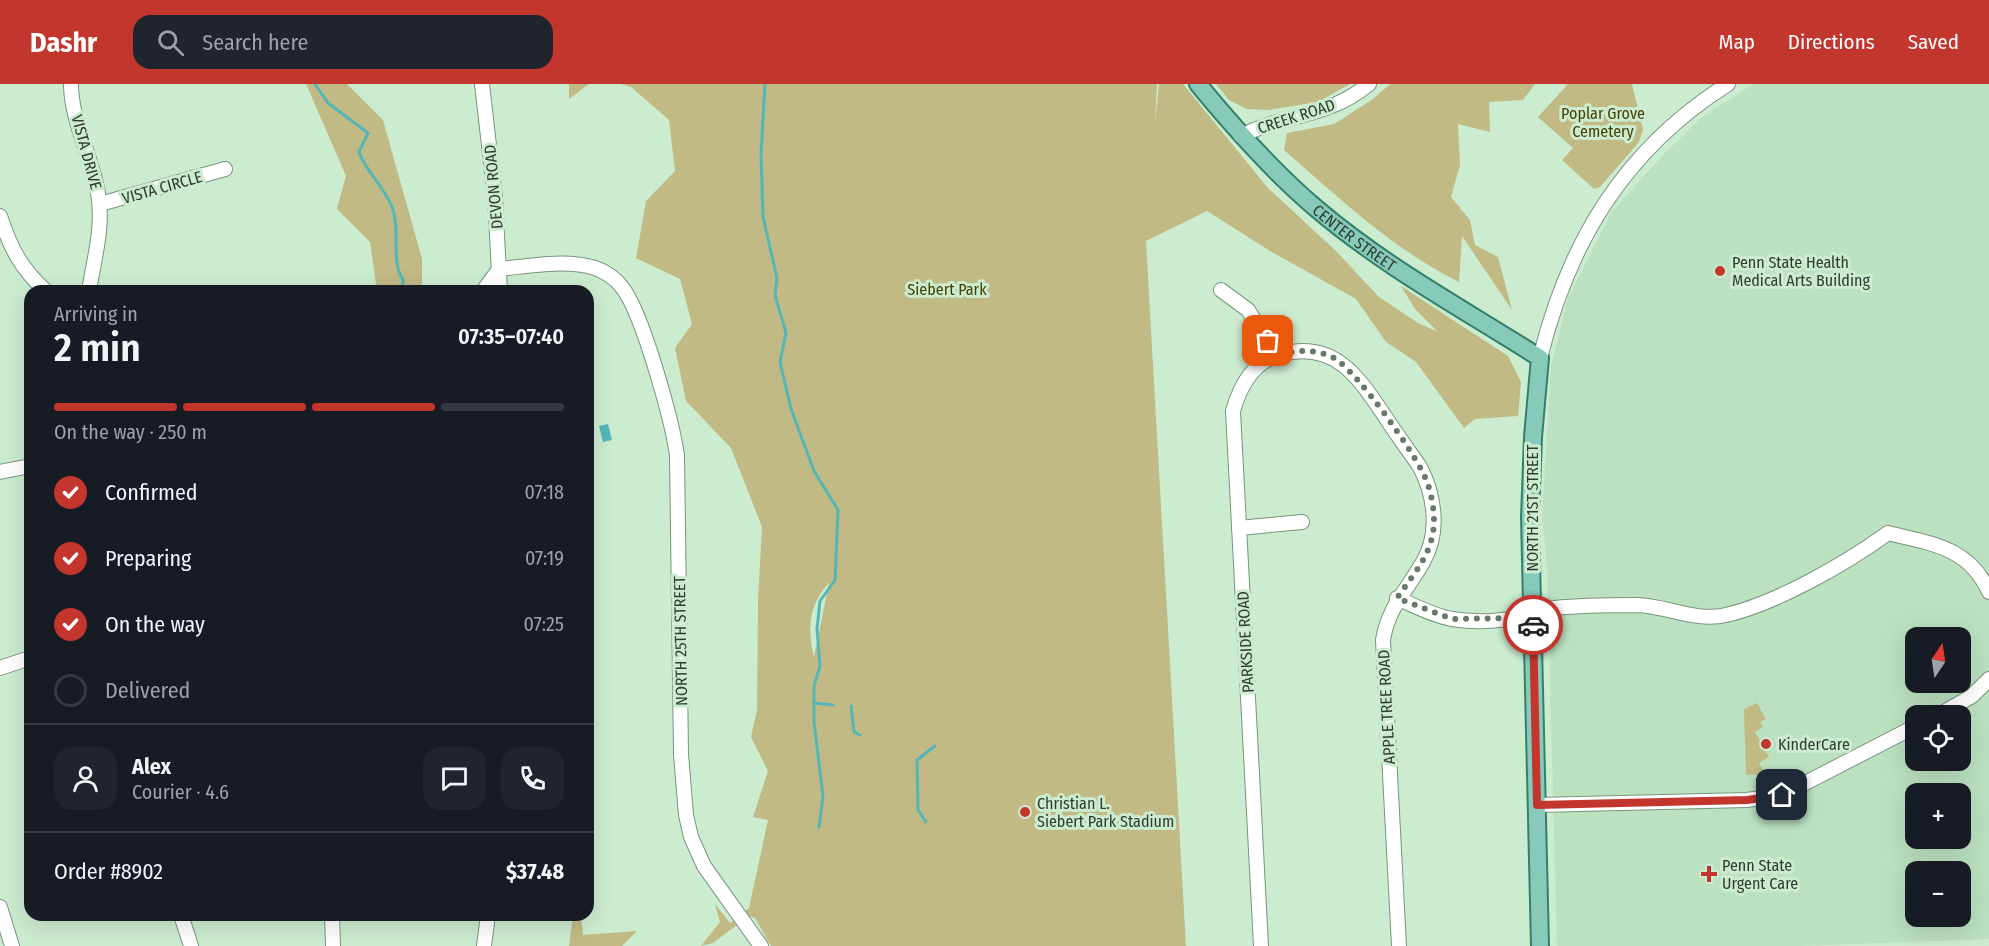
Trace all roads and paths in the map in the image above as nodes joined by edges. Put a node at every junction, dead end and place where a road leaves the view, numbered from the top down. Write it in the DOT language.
graph roads {
  1 [pos="71,84"];
  2 [pos="482,84"];
  3 [pos="1198,84"];
  4 [pos="1369,84"];
  5 [pos="1728,84"];
  6 [pos="1241,136"];
  7 [pos="225,169"];
  8 [pos="100,204"];
  9 [pos="0,216"];
  10 [pos="499,268"];
  11 [pos="40,285"];
  12 [pos="90,285"];
  13 [pos="487,285"];
  14 [pos="500,285"];
  15 [pos="1221,291"];
  16 [pos="1277,356"];
  17 [pos="1540,358"];
  18 [pos="24,467"];
  19 [pos="0,472"];
  20 [pos="1302,522"];
  21 [pos="1239,528"];
  22 [pos="1989,592"];
  23 [pos="1397,598"];
  24 [pos="1532,615"];
  25 [pos="24,660"];
  26 [pos="0,668"];
  27 [pos="1989,680"];
  28 [pos="1956,705"];
  29 [pos="1905,732"];
  30 [pos="1537,805"];
  31 [pos="0,907"];
  32 [pos="183,921"];
  33 [pos="332,921"];
  34 [pos="487,921"];
  35 [pos="12,946"];
  36 [pos="191,946"];
  37 [pos="333,946"];
  38 [pos="484,946"];
  39 [pos="761,946"];
  40 [pos="1261,946"];
  41 [pos="1399,946"];
  42 [pos="1540,946"];
  1 -- 8 [label="street, VISTA DRIVE"];
  2 -- 10 [label="street, DEVON ROAD"];
  3 -- 6 [label="main road, CENTER STREET"];
  4 -- 6 [label="street, CREEK ROAD"];
  5 -- 17 [label="street"];
  6 -- 17 [label="main road, CENTER STREET"];
  7 -- 8 [label="street, VISTA CIRCLE"];
  8 -- 12 [label="street, VISTA DRIVE"];
  9 -- 11 [label="street"];
  10 -- 13 [label="street"];
  10 -- 14 [label="street, DEVON ROAD"];
  10 -- 39 [label="street, NORTH 25TH STREET"];
  15 -- 16 [label="street"];
  16 -- 21 [label="street, PARKSIDE ROAD"];
  16 -- 23 [label="street, APPLE TREE ROAD"];
  17 -- 24 [label="main road, NORTH 21ST STREET"];
  18 -- 19 [label="street"];
  20 -- 21 [label="street"];
  21 -- 40 [label="street, PARKSIDE ROAD"];
  22 -- 24 [label="street"];
  23 -- 24 [label="street"];
  23 -- 41 [label="street, APPLE TREE ROAD"];
  24 -- 30 [label="main road, NORTH 21ST STREET"];
  25 -- 26 [label="street"];
  27 -- 28 [label="street"];
  29 -- 30 [label="street"];
  30 -- 42 [label="main road, NORTH 21ST STREET"];
  31 -- 35 [label="street"];
  32 -- 36 [label="street"];
  33 -- 37 [label="street"];
  34 -- 38 [label="street"];
}
